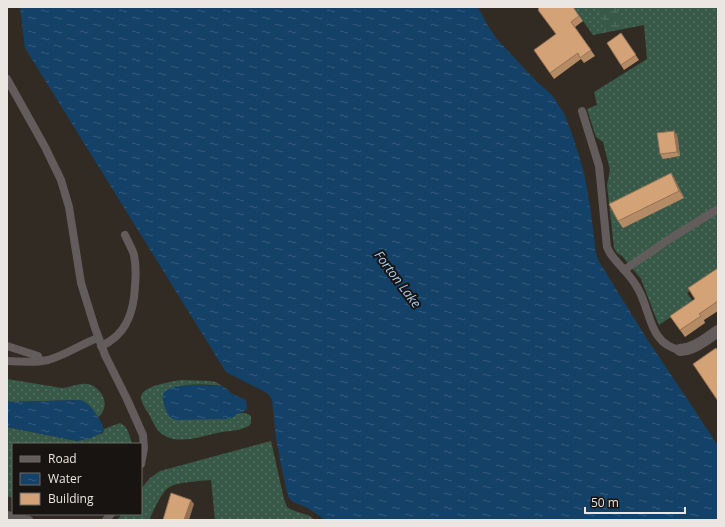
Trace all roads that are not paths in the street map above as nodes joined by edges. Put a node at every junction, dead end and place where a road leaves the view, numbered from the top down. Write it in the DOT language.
graph roads {
  1 [pos="7,79"];
  2 [pos="582,111"];
  3 [pos="718,209"];
  4 [pos="125,235"];
  5 [pos="624,270"];
  6 [pos="718,331"];
  7 [pos="98,338"];
  8 [pos="7,346"];
  9 [pos="101,346"];
  10 [pos="680,350"];
  11 [pos="7,361"];
  12 [pos="40,361"];
  13 [pos="142,459"];
  14 [pos="9,517"];
  15 [pos="29,520"];
  1 -- 7 [label="lane"];
  2 -- 5 [label="lane"];
  3 -- 5 [label="lane"];
  4 -- 9 [label="lane"];
  5 -- 10 [label="lane"];
  6 -- 10 [label="street"];
  7 -- 9 [label="lane"];
  7 -- 12 [label="lane"];
  8 -- 12 [label="lane"];
  9 -- 13 [label="lane"];
  11 -- 12 [label="lane"];
  14 -- 15 [label="lane"];
}
